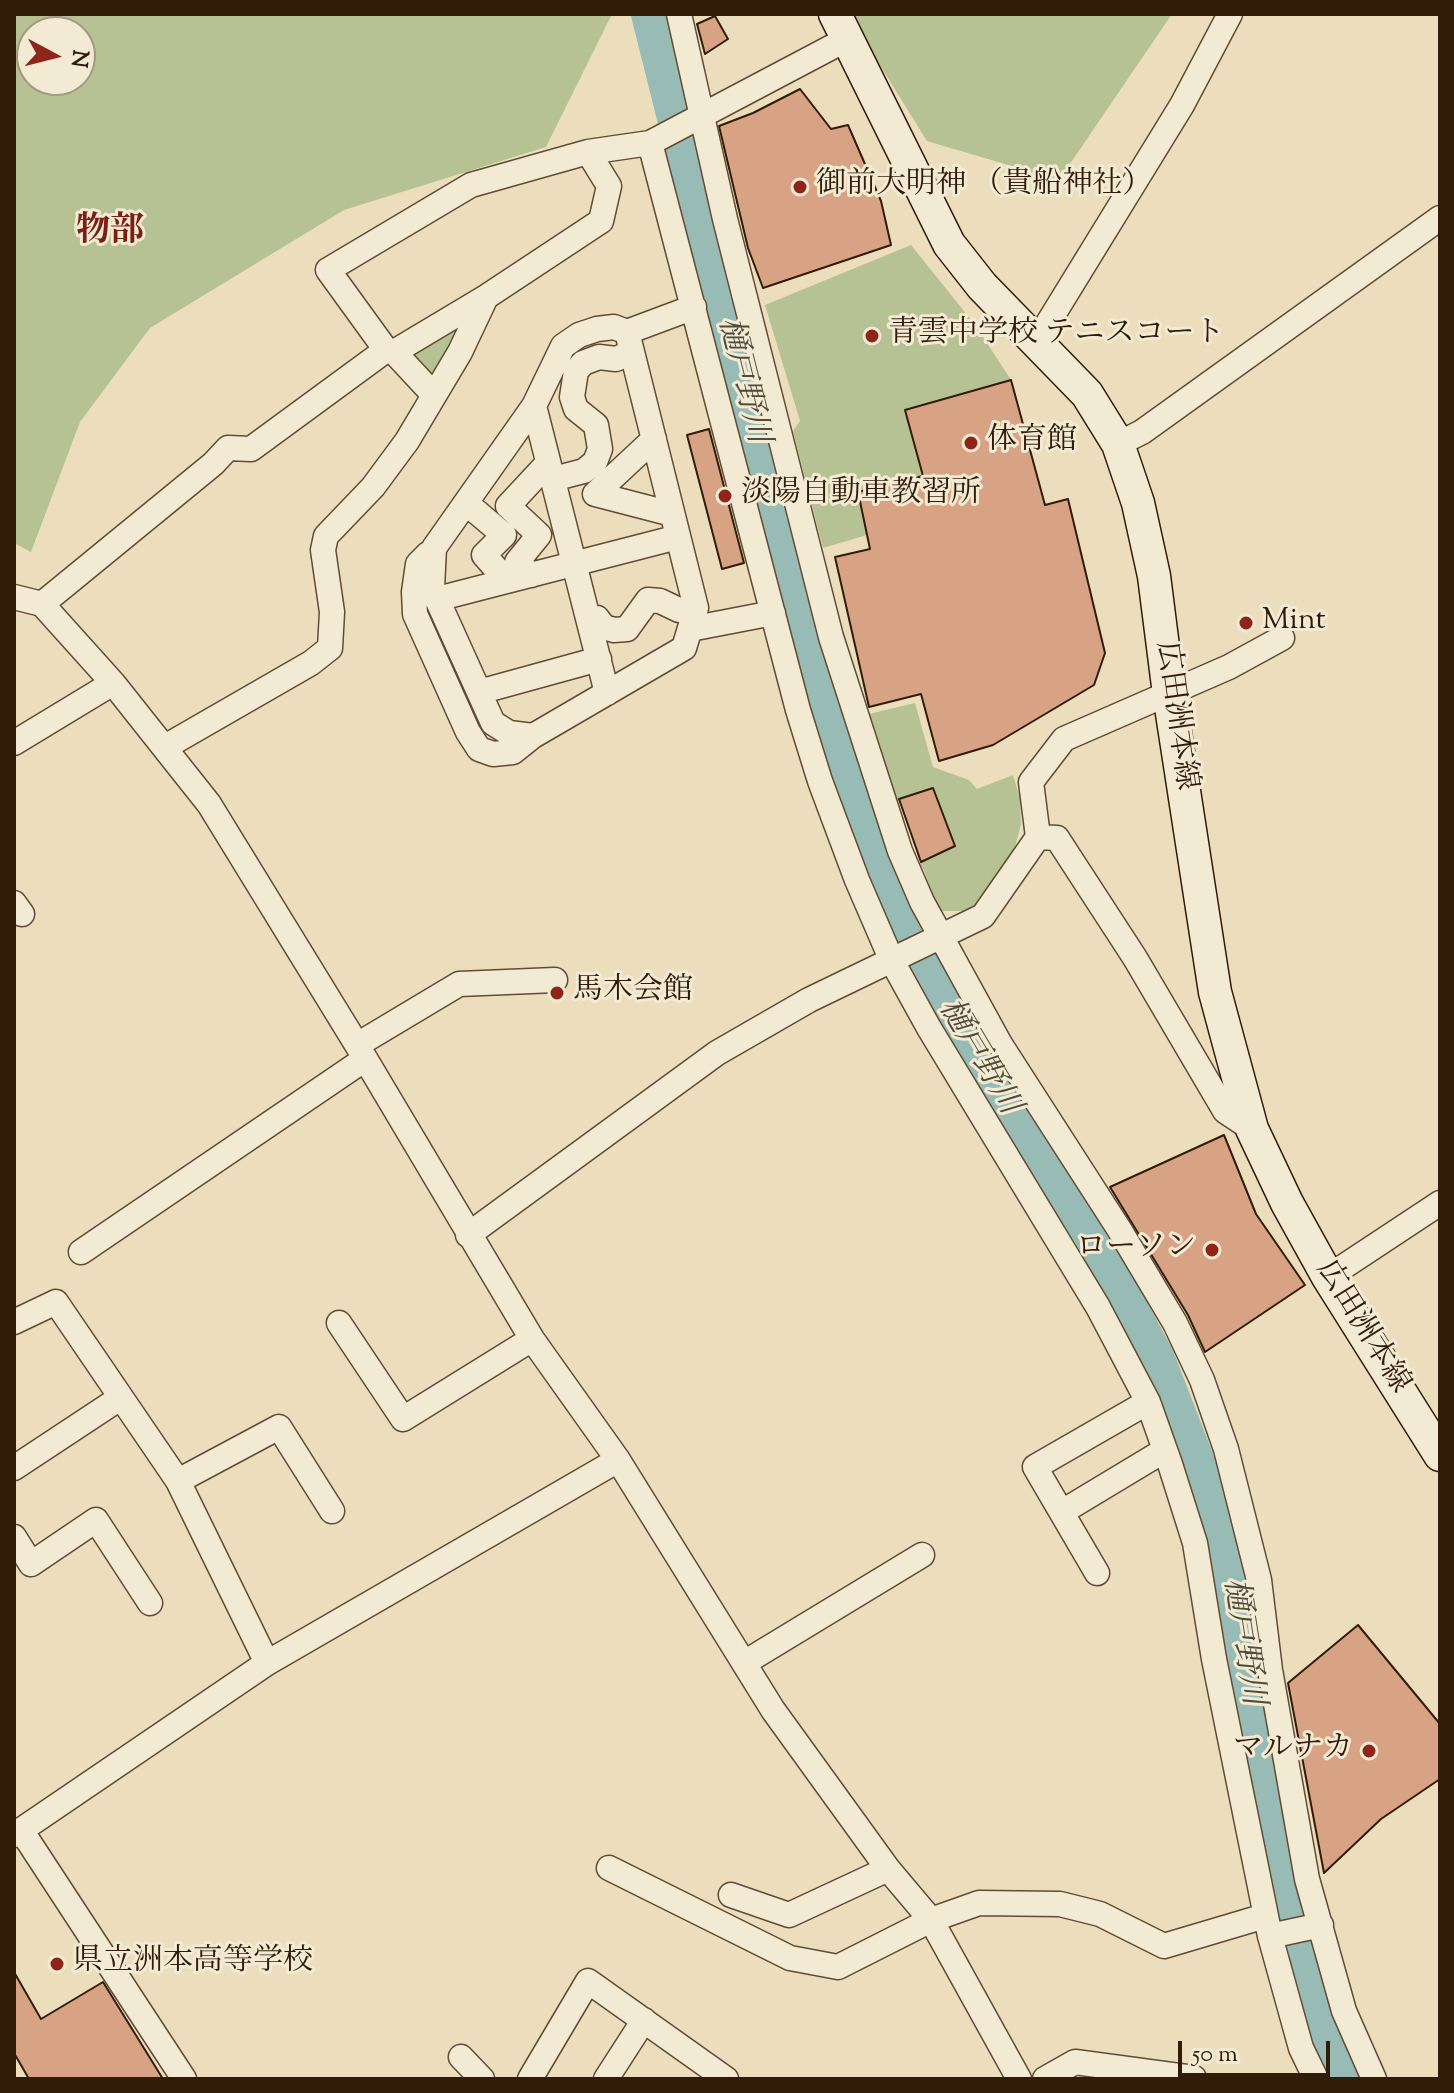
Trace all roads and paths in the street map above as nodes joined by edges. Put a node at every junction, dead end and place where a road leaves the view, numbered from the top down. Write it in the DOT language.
graph roads {
  1 [pos="679,14"];
  2 [pos="1230,14"];
  3 [pos="841,26"];
  4 [pos="700,114"];
  5 [pos="650,143"];
  6 [pos="588,152"];
  7 [pos="1440,218"];
  8 [pos="486,297"];
  9 [pos="694,307"];
  10 [pos="1037,341"];
  11 [pos="630,342"];
  12 [pos="390,351"];
  13 [pos="434,395"];
  14 [pos="534,406"];
  15 [pos="654,439"];
  16 [pos="1118,444"];
  17 [pos="550,471"];
  18 [pos="466,503"];
  19 [pos="675,525"];
  20 [pos="437,544"];
  21 [pos="574,564"];
  22 [pos="531,575"];
  23 [pos="507,581"];
  24 [pos="14,597"];
  25 [pos="437,599"];
  26 [pos="42,604"];
  27 [pos="773,613"];
  28 [pos="588,618"];
  29 [pos="693,619"];
  30 [pos="1282,638"];
  31 [pos="599,659"];
  32 [pos="113,683"];
  33 [pos="479,692"];
  34 [pos="607,693"];
  35 [pos="1169,694"];
  36 [pos="533,736"];
  37 [pos="14,743"];
  38 [pos="165,747"];
  39 [pos="1038,837"];
  40 [pos="942,935"];
  41 [pos="892,961"];
  42 [pos="555,980"];
  43 [pos="361,1052"];
  44 [pos="1252,1129"];
  45 [pos="1440,1203"];
  46 [pos="468,1235"];
  47 [pos="81,1252"];
  48 [pos="1328,1277"];
  49 [pos="14,1322"];
  50 [pos="339,1323"];
  51 [pos="532,1339"];
  52 [pos="120,1398"];
  53 [pos="1148,1402"];
  54 [pos="1165,1450"];
  55 [pos="1440,1455"];
  56 [pos="618,1460"];
  57 [pos="14,1468"];
  58 [pos="178,1481"];
  59 [pos="332,1511"];
  60 [pos="1062,1512"];
  61 [pos="14,1537"];
  62 [pos="922,1555"];
  63 [pos="1097,1573"];
  64 [pos="150,1603"];
  65 [pos="267,1663"];
  66 [pos="744,1663"];
  67 [pos="18,1832"];
  68 [pos="609,1868"];
  69 [pos="888,1869"];
  70 [pos="731,1895"];
  71 [pos="931,1920"];
  72 [pos="1321,1925"];
  73 [pos="1268,1926"];
  74 [pos="644,2020"];
  75 [pos="461,2057"];
  76 [pos="1194,2078"];
  77 [pos="184,2079"];
  78 [pos="482,2079"];
  79 [pos="530,2079"];
  80 [pos="606,2079"];
  81 [pos="726,2079"];
  82 [pos="1019,2079"];
  83 [pos="1045,2079"];
  84 [pos="1316,2079"];
  85 [pos="1374,2079"];
  1 -- 4 [label="street"];
  2 -- 10 [label="street"];
  3 -- 4 [label="street"];
  3 -- 10 [label="main road, 広田洲本線"];
  4 -- 5 [label="street"];
  4 -- 40 [label="street"];
  5 -- 6 [label="street"];
  5 -- 9 [label="street"];
  6 -- 8 [label="street"];
  6 -- 12 [label="street"];
  7 -- 16 [label="street"];
  8 -- 12 [label="street"];
  8 -- 13 [label="street"];
  9 -- 11 [label="street"];
  9 -- 27 [label="street"];
  10 -- 16 [label="main road, 広田洲本線"];
  11 -- 14 [label="street"];
  11 -- 15 [label="street"];
  11 -- 17 [label="street"];
  12 -- 13 [label="street"];
  12 -- 26 [label="street"];
  13 -- 38 [label="street"];
  14 -- 17 [label="street"];
  14 -- 18 [label="street"];
  15 -- 19 [label="street"];
  15 -- 19 [label="street"];
  16 -- 35 [label="main road, 広田洲本線"];
  17 -- 21 [label="street"];
  17 -- 22 [label="street"];
  18 -- 20 [label="street"];
  18 -- 23 [label="street"];
  19 -- 21 [label="street"];
  19 -- 29 [label="street"];
  20 -- 25 [label="street"];
  20 -- 36 [label="street"];
  21 -- 22 [label="street"];
  21 -- 28 [label="street"];
  22 -- 23 [label="street"];
  23 -- 25 [label="street"];
  24 -- 26 [label="street"];
  25 -- 33 [label="street"];
  26 -- 32 [label="street"];
  27 -- 29 [label="street"];
  27 -- 41 [label="street"];
  28 -- 29 [label="street"];
  28 -- 31 [label="street"];
  29 -- 34 [label="street"];
  30 -- 35 [label="street"];
  31 -- 33 [label="street"];
  31 -- 34 [label="street"];
  32 -- 37 [label="street"];
  32 -- 38 [label="street"];
  33 -- 36 [label="street"];
  34 -- 36 [label="street"];
  35 -- 39 [label="street"];
  35 -- 44 [label="main road, 広田洲本線"];
  38 -- 43 [label="street"];
  39 -- 40 [label="street"];
  39 -- 44 [label="street"];
  40 -- 41 [label="street"];
  40 -- 72 [label="street"];
  41 -- 46 [label="street"];
  41 -- 53 [label="street"];
  42 -- 43 [label="street"];
  43 -- 46 [label="street"];
  43 -- 47 [label="street"];
  44 -- 48 [label="main road, 広田洲本線"];
  45 -- 48 [label="street"];
  46 -- 51 [label="street"];
  48 -- 55 [label="main road, 広田洲本線"];
  49 -- 52 [label="street"];
  50 -- 51 [label="street"];
  51 -- 56 [label="street"];
  52 -- 57 [label="street"];
  52 -- 58 [label="street"];
  53 -- 54 [label="street"];
  53 -- 60 [label="street"];
  54 -- 60 [label="street"];
  54 -- 73 [label="street"];
  56 -- 65 [label="street"];
  56 -- 66 [label="street"];
  58 -- 59 [label="street"];
  58 -- 65 [label="street"];
  60 -- 63 [label="street"];
  61 -- 64 [label="street"];
  62 -- 66 [label="street"];
  65 -- 67 [label="street"];
  66 -- 69 [label="street"];
  67 -- 77 [label="street"];
  68 -- 71 [label="street"];
  69 -- 70 [label="street"];
  69 -- 71 [label="street"];
  71 -- 73 [label="street"];
  71 -- 82 [label="street"];
  72 -- 73 [label="street"];
  72 -- 85 [label="street"];
  73 -- 84 [label="street"];
  74 -- 79 [label="street"];
  74 -- 80 [label="street"];
  74 -- 81 [label="street"];
  75 -- 78 [label="street"];
  76 -- 83 [label="street"];
}
